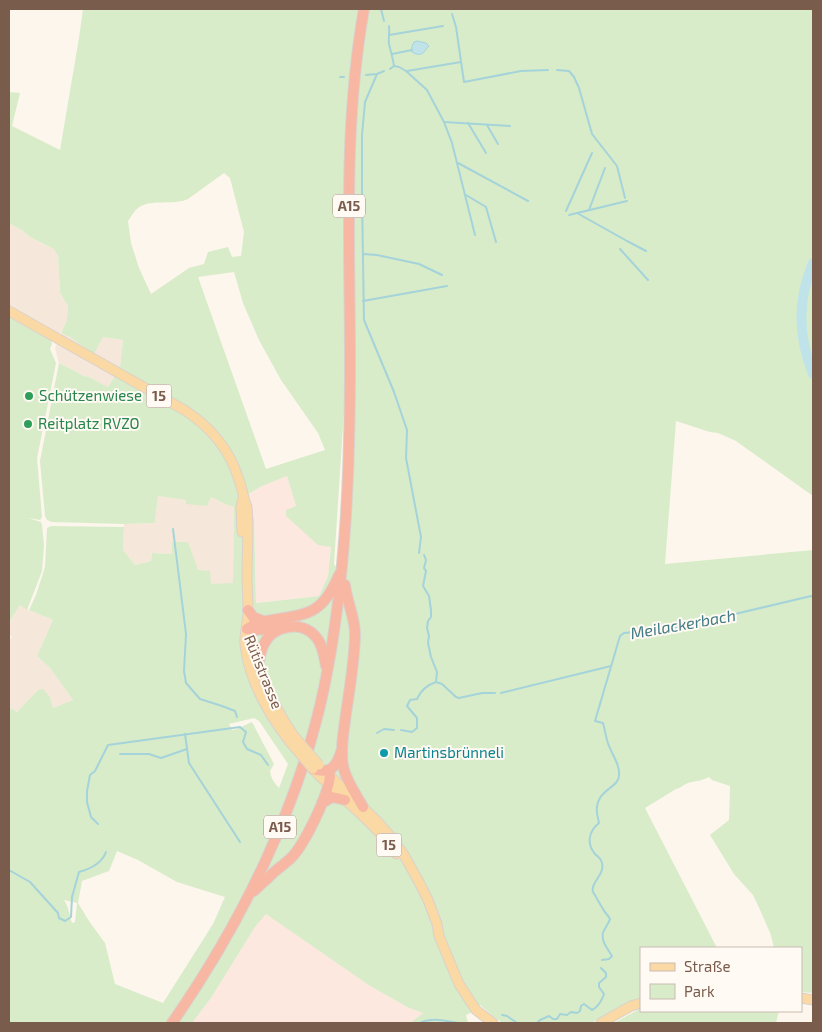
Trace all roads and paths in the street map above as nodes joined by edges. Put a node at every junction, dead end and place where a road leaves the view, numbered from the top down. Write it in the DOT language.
graph roads {
  1 [pos="364,9"];
  2 [pos="9,311"];
  3 [pos="243,497"];
  4 [pos="342,565"];
  5 [pos="248,610"];
  6 [pos="263,621"];
  7 [pos="284,627"];
  8 [pos="247,629"];
  9 [pos="258,666"];
  10 [pos="327,674"];
  11 [pos="292,739"];
  12 [pos="342,749"];
  13 [pos="321,772"];
  14 [pos="345,800"];
  15 [pos="322,803"];
  16 [pos="364,807"];
  17 [pos="247,898"];
  18 [pos="439,936"];
  19 [pos="640,1003"];
  20 [pos="172,1023"];
  21 [pos="493,1023"];
  22 [pos="601,1023"];
  1 -- 4 [label="highway, A15"];
  2 -- 3 [label="main road, 15"];
  3 -- 5 [label="main road, 15"];
  3 -- 8 [label="main road, 15"];
  4 -- 6 [label="highway"];
  4 -- 10 [label="highway, A15"];
  4 -- 12 [label="highway"];
  5 -- 6 [label="highway"];
  5 -- 8 [label="main road, 15"];
  6 -- 8 [label="highway"];
  7 -- 8 [label="highway"];
  7 -- 9 [label="highway"];
  7 -- 10 [label="highway"];
  8 -- 9 [label="main road, Rütistrasse / 15"];
  8 -- 11 [label="main road, Rütistrasse / 15"];
  9 -- 11 [label="main road, Rütistrasse / 15"];
  10 -- 17 [label="highway, A15"];
  11 -- 13 [label="main road, Rütistrasse / 15, bridge"];
  12 -- 13 [label="highway"];
  12 -- 16 [label="highway"];
  13 -- 14 [label="main road, Rütistrasse / 15"];
  13 -- 15 [label="highway"];
  13 -- 16 [label="main road, Rütistrasse / 15"];
  14 -- 15 [label="highway"];
  14 -- 18 [label="main road, Rütistrasse / 15"];
  15 -- 17 [label="highway"];
  16 -- 18 [label="main road, Rütistrasse / 15"];
  17 -- 20 [label="highway, A15"];
  18 -- 21 [label="main road, Rütistrasse / 15"];
  19 -- 22 [label="main road"];
}
